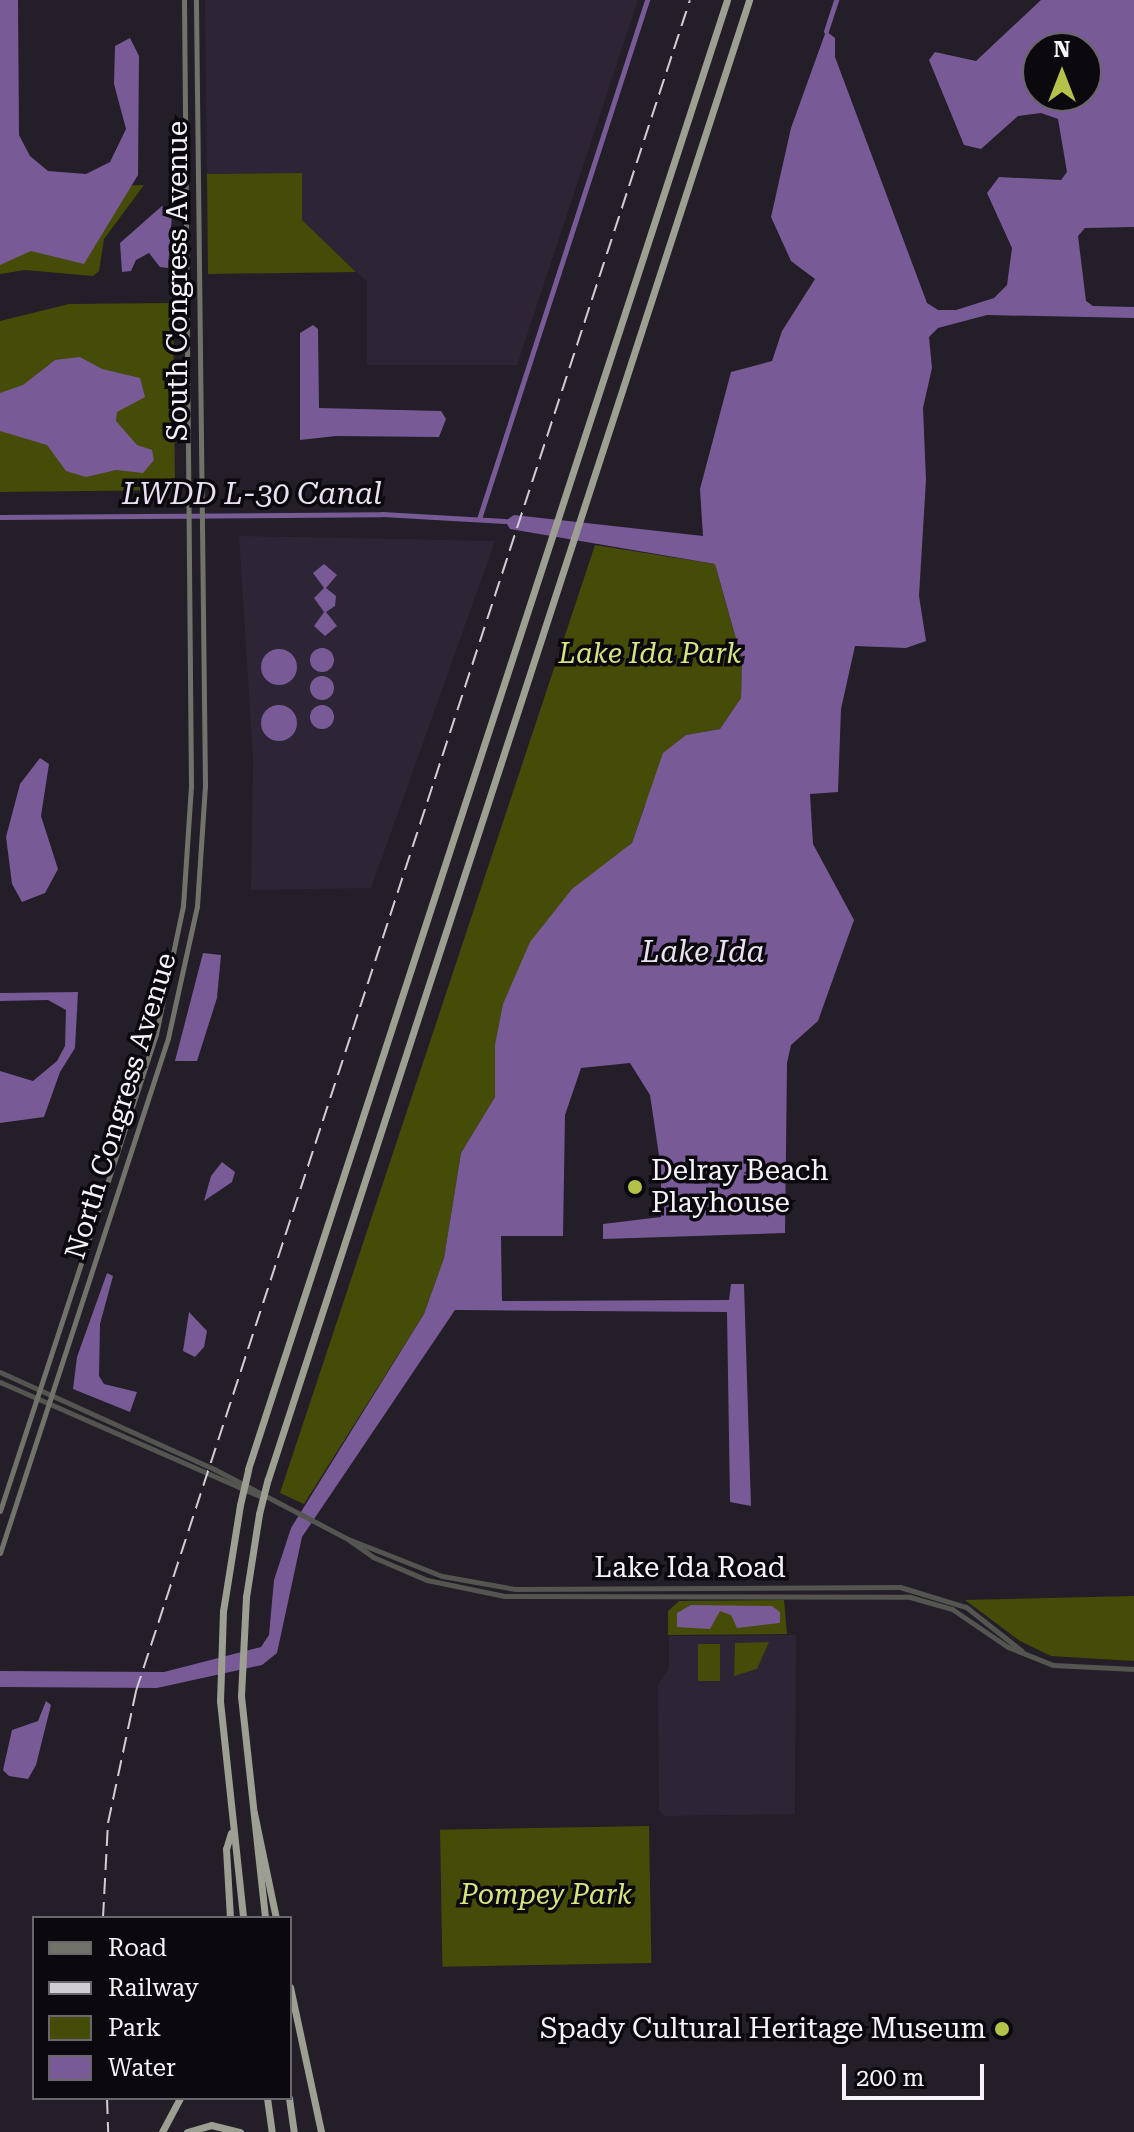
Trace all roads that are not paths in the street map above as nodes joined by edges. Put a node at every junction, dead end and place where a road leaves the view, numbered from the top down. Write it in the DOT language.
graph roads {
  1 [pos="184,0"];
  2 [pos="196,0"];
  3 [pos="727,0"];
  4 [pos="749,0"];
  5 [pos="188,609"];
  6 [pos="202,609"];
  7 [pos="156,1034"];
  8 [pos="168,1038"];
  9 [pos="0,1372"];
  10 [pos="0,1382"];
  11 [pos="39,1390"];
  12 [pos="51,1396"];
  13 [pos="37,1398"];
  14 [pos="48,1404"];
  15 [pos="269,1499"];
  16 [pos="0,1511"];
  17 [pos="348,1539"];
  18 [pos="0,1553"];
  19 [pos="885,1586"];
  20 [pos="803,1587"];
  21 [pos="792,1595"];
  22 [pos="885,1595"];
  23 [pos="1022,1651"];
  24 [pos="1134,1669"];
  25 [pos="249,1800"];
  26 [pos="232,1831"];
  27 [pos="230,1916"];
  28 [pos="243,1916"];
  29 [pos="265,1916"];
  30 [pos="276,1916"];
  31 [pos="292,1996"];
  32 [pos="179,2100"];
  33 [pos="267,2100"];
  34 [pos="289,2100"];
  35 [pos="162,2132"];
  36 [pos="187,2132"];
  37 [pos="240,2132"];
  38 [pos="272,2132"];
  39 [pos="294,2132"];
  40 [pos="321,2132"];
  1 -- 5 [label="main road, South Congress Avenue"];
  2 -- 6 [label="main road, South Congress Avenue"];
  3 -- 26 [label="highway, bridge"];
  4 -- 25 [label="highway, bridge"];
  5 -- 7 [label="main road, North Congress Avenue"];
  6 -- 8 [label="main road, North Congress Avenue"];
  7 -- 8 [label="main road"];
  7 -- 11 [label="main road, North Congress Avenue"];
  8 -- 12 [label="main road, North Congress Avenue"];
  9 -- 11 [label="street, Lake Ida Road"];
  10 -- 13 [label="street, Lake Ida Road"];
  11 -- 12 [label="street, Lake Ida Road"];
  11 -- 13 [label="main road, North Congress Avenue"];
  12 -- 14 [label="main road, North Congress Avenue"];
  12 -- 15 [label="street, Lake Ida Road"];
  13 -- 14 [label="street, Lake Ida Road"];
  13 -- 16 [label="main road, North Congress Avenue"];
  14 -- 15 [label="street, Lake Ida Road"];
  14 -- 18 [label="main road, North Congress Avenue"];
  15 -- 17 [label="street, Lake Ida Road"];
  17 -- 20 [label="street, Lake Ida Road"];
  17 -- 21 [label="street, Lake Ida Road"];
  19 -- 20 [label="street, Lake Ida Road"];
  19 -- 22 [label="street"];
  19 -- 23 [label="street, Lake Ida Road"];
  20 -- 21 [label="street"];
  21 -- 22 [label="street, Lake Ida Road"];
  22 -- 23 [label="street, Lake Ida Road"];
  23 -- 24 [label="street, Lake Ida Road"];
  25 -- 29 [label="highway"];
  25 -- 30 [label="highway"];
  26 -- 27 [label="highway"];
  26 -- 28 [label="highway"];
  31 -- 40 [label="highway"];
  32 -- 35 [label="highway"];
  33 -- 38 [label="highway"];
  34 -- 39 [label="highway"];
  36 -- 37 [label="highway"];
}
